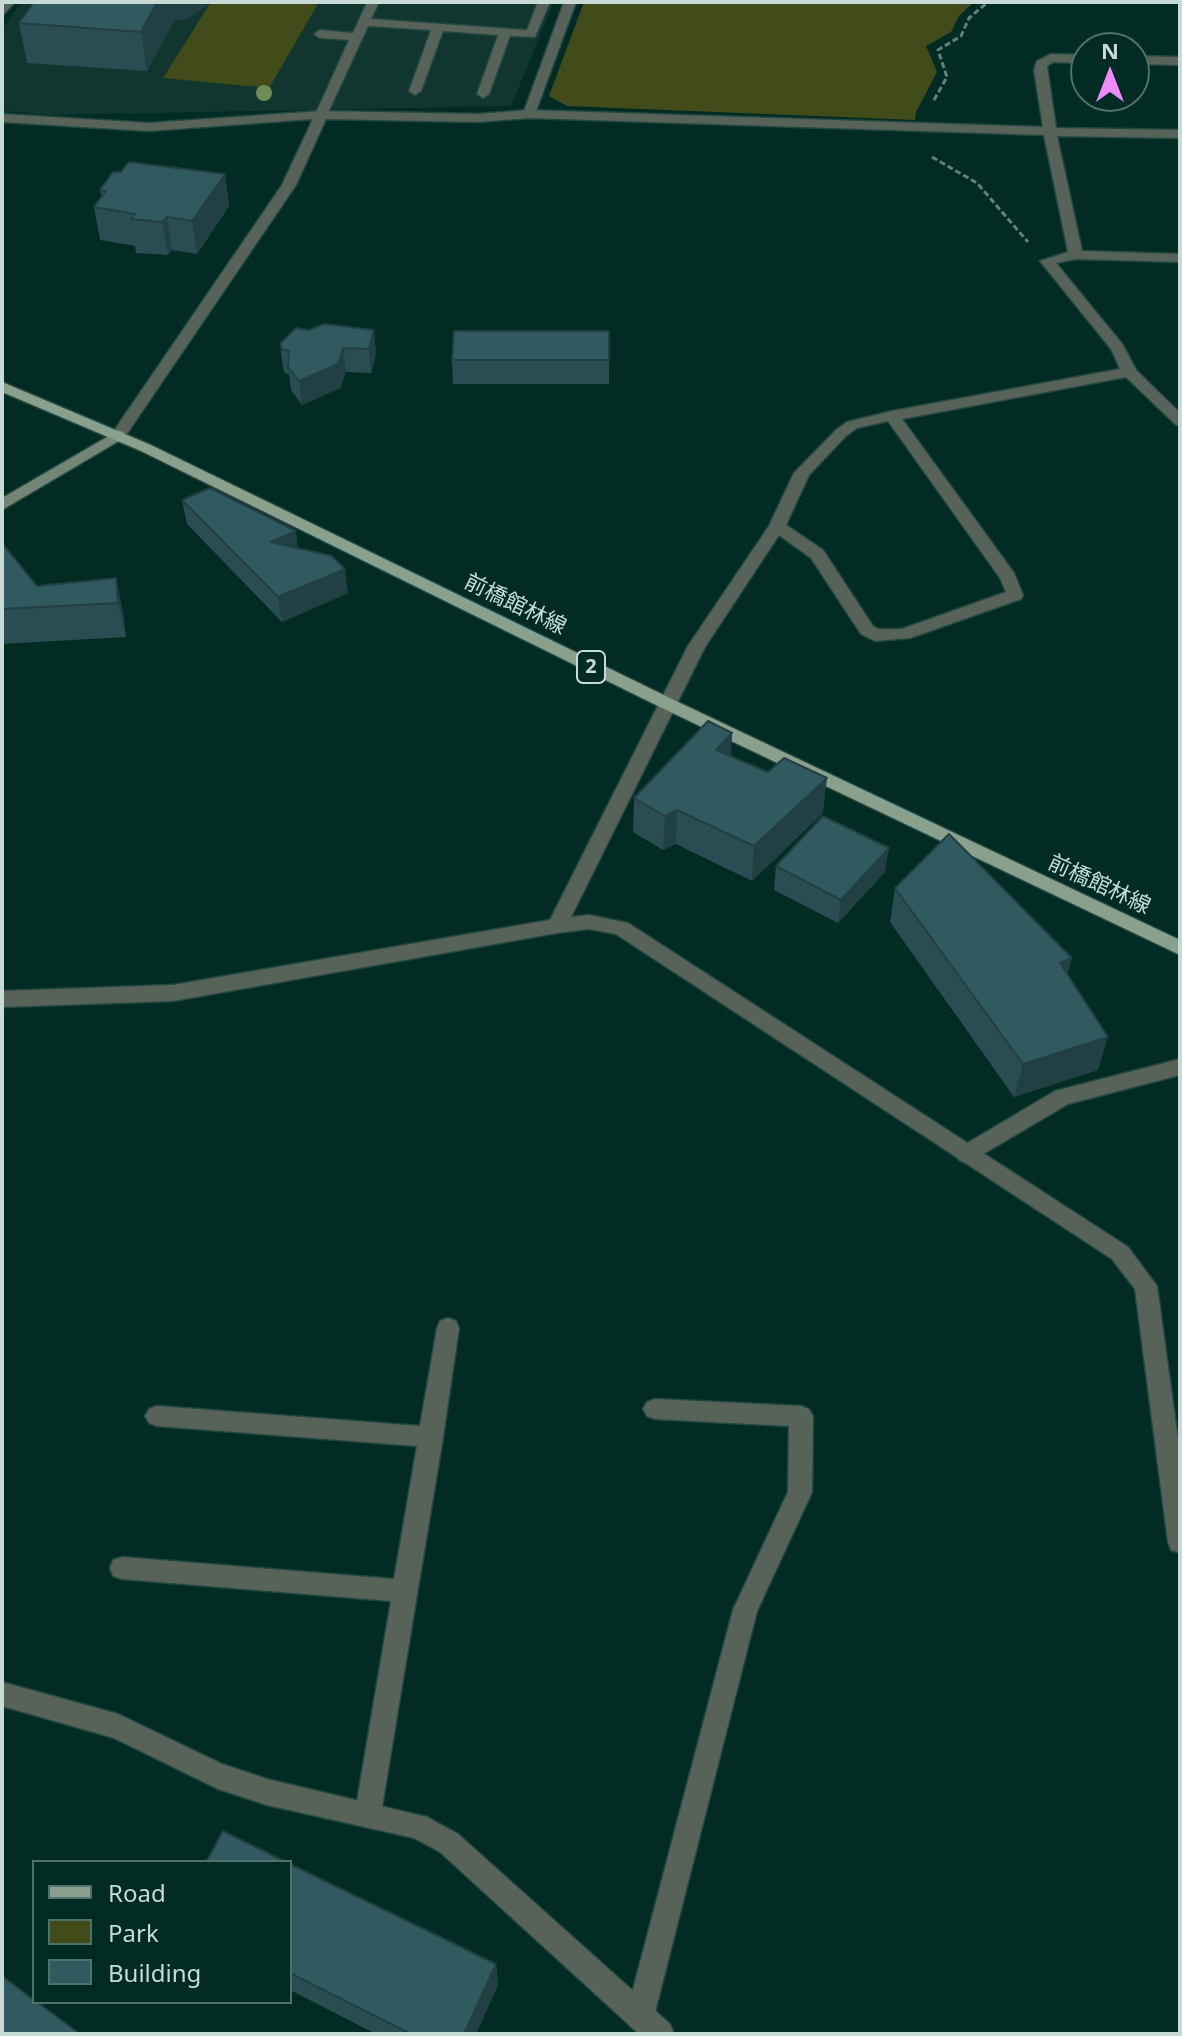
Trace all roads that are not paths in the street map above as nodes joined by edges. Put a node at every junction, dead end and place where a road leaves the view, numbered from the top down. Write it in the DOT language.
graph roads {
  1 [pos="9,2"];
  2 [pos="373,2"];
  3 [pos="544,2"];
  4 [pos="570,2"];
  5 [pos="2,12"];
  6 [pos="364,22"];
  7 [pos="438,27"];
  8 [pos="505,32"];
  9 [pos="320,34"];
  10 [pos="357,37"];
  11 [pos="1070,59"];
  12 [pos="1150,60"];
  13 [pos="1180,61"];
  14 [pos="415,91"];
  15 [pos="483,94"];
  16 [pos="529,114"];
  17 [pos="321,115"];
  18 [pos="2,118"];
  19 [pos="1050,131"];
  20 [pos="1180,134"];
  21 [pos="1076,255"];
  22 [pos="1180,258"];
  23 [pos="1129,372"];
  24 [pos="2,387"];
  25 [pos="892,416"];
  26 [pos="1180,421"];
  27 [pos="119,435"];
  28 [pos="2,505"];
  29 [pos="777,526"];
  30 [pos="668,704"];
  31 [pos="557,926"];
  32 [pos="1180,948"];
  33 [pos="2,999"];
  34 [pos="1180,1067"];
  35 [pos="966,1154"];
  36 [pos="448,1328"];
  37 [pos="655,1409"];
  38 [pos="157,1416"];
  39 [pos="431,1437"];
  40 [pos="1180,1542"];
  41 [pos="122,1568"];
  42 [pos="405,1591"];
  43 [pos="2,1694"];
  44 [pos="368,1813"];
  45 [pos="640,2016"];
  46 [pos="660,2034"];
  1 -- 5 [label="street"];
  2 -- 6 [label="street"];
  3 -- 8 [label="street"];
  4 -- 16 [label="street"];
  6 -- 7 [label="street"];
  6 -- 10 [label="street"];
  7 -- 8 [label="street"];
  7 -- 14 [label="street"];
  8 -- 15 [label="street"];
  9 -- 10 [label="street"];
  10 -- 17 [label="street"];
  11 -- 19 [label="street"];
  12 -- 13 [label="street"];
  16 -- 17 [label="street"];
  16 -- 19 [label="street"];
  17 -- 18 [label="street"];
  17 -- 27 [label="street"];
  19 -- 20 [label="street"];
  19 -- 21 [label="street"];
  21 -- 22 [label="street"];
  21 -- 23 [label="street"];
  23 -- 25 [label="street"];
  23 -- 26 [label="street"];
  24 -- 27 [label="main road, 前橋館林線 / 2"];
  25 -- 29 [label="street"];
  25 -- 29 [label="street"];
  27 -- 28 [label="street"];
  27 -- 30 [label="main road, 前橋館林線 / 2"];
  29 -- 30 [label="street"];
  30 -- 31 [label="street"];
  30 -- 32 [label="main road, 前橋館林線 / 2"];
  31 -- 33 [label="street"];
  31 -- 35 [label="street"];
  34 -- 35 [label="street"];
  35 -- 40 [label="street"];
  36 -- 39 [label="street"];
  37 -- 45 [label="street"];
  38 -- 39 [label="street"];
  39 -- 42 [label="street"];
  41 -- 42 [label="street"];
  42 -- 44 [label="street"];
  43 -- 44 [label="street"];
  44 -- 45 [label="street"];
  45 -- 46 [label="street"];
}
